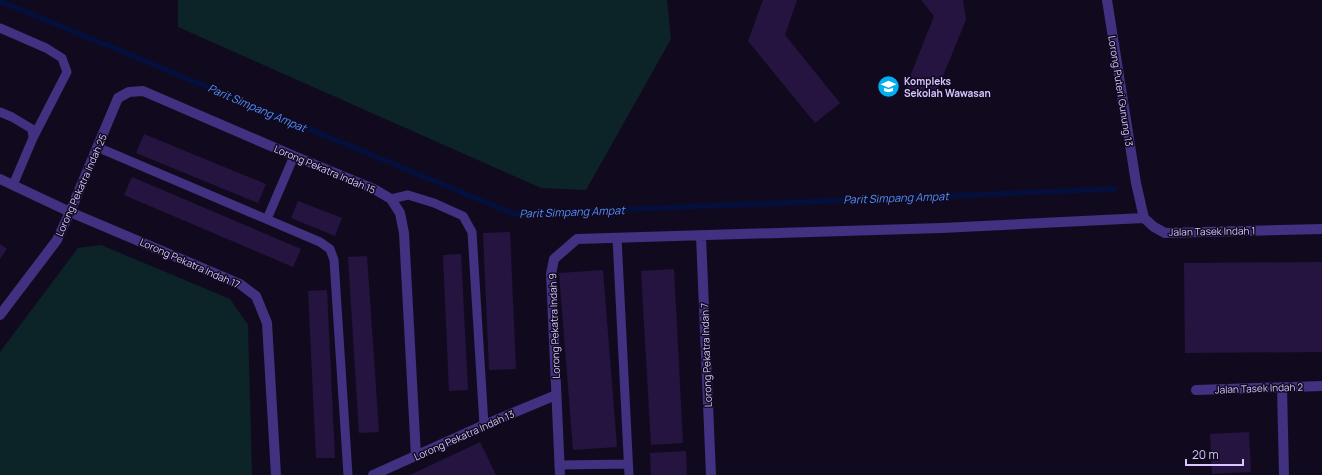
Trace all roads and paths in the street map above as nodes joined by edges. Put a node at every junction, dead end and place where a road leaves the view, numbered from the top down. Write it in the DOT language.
graph roads {
  1 [pos="1107,0"];
  2 [pos="0,28"];
  3 [pos="129,92"];
  4 [pos="0,112"];
  5 [pos="33,138"];
  6 [pos="97,147"];
  7 [pos="294,156"];
  8 [pos="0,180"];
  9 [pos="13,185"];
  10 [pos="391,199"];
  11 [pos="70,212"];
  12 [pos="1144,218"];
  13 [pos="267,219"];
  14 [pos="1322,229"];
  15 [pos="701,236"];
  16 [pos="617,238"];
  17 [pos="0,315"];
  18 [pos="1322,386"];
  19 [pos="1282,387"];
  20 [pos="1196,390"];
  21 [pos="556,395"];
  22 [pos="484,425"];
  23 [pos="416,456"];
  24 [pos="628,464"];
  25 [pos="560,470"];
  26 [pos="276,475"];
  27 [pos="348,475"];
  28 [pos="373,475"];
  29 [pos="629,475"];
  30 [pos="711,475"];
  31 [pos="1284,475"];
  1 -- 12 [label="street, Lorong Puteri Gunung 13"];
  2 -- 5 [label="lane"];
  3 -- 6 [label="street, Lorong Pekatra Indah 25"];
  3 -- 7 [label="street, Lorong Pekatra Indah 15"];
  4 -- 5 [label="lane"];
  5 -- 9 [label="lane"];
  6 -- 11 [label="street, Lorong Pekatra Indah 25"];
  6 -- 13 [label="lane"];
  7 -- 10 [label="street, Lorong Pekatra Indah 15"];
  7 -- 13 [label="lane"];
  8 -- 9 [label="street, Lorong Pekatra Indah 17"];
  9 -- 11 [label="street, Lorong Pekatra Indah 17"];
  10 -- 22 [label="lane"];
  10 -- 23 [label="street, Lorong Pekatra Indah 15"];
  11 -- 17 [label="street, Lorong Pekatra Indah 25"];
  11 -- 26 [label="street, Lorong Pekatra Indah 17"];
  12 -- 14 [label="street, Jalan Tasek Indah 1"];
  12 -- 15 [label="street, Lorong Pekatra Indah 9"];
  13 -- 27 [label="lane"];
  15 -- 16 [label="street, Lorong Pekatra Indah 9"];
  15 -- 30 [label="street, Lorong Pekatra Indah 7"];
  16 -- 21 [label="street, Lorong Pekatra Indah 9"];
  16 -- 24 [label="lane"];
  18 -- 19 [label="street, Jalan Tasek Indah 2"];
  19 -- 20 [label="street, Jalan Tasek Indah 2"];
  19 -- 31 [label="street"];
  21 -- 22 [label="street, Lorong Pekatra Indah 13"];
  21 -- 25 [label="street, Lorong Pekatra Indah 9"];
  22 -- 23 [label="street, Lorong Pekatra Indah 13"];
  23 -- 28 [label="street, Lorong Pekatra Indah 13"];
  24 -- 25 [label="lane"];
  24 -- 29 [label="lane"];
}
